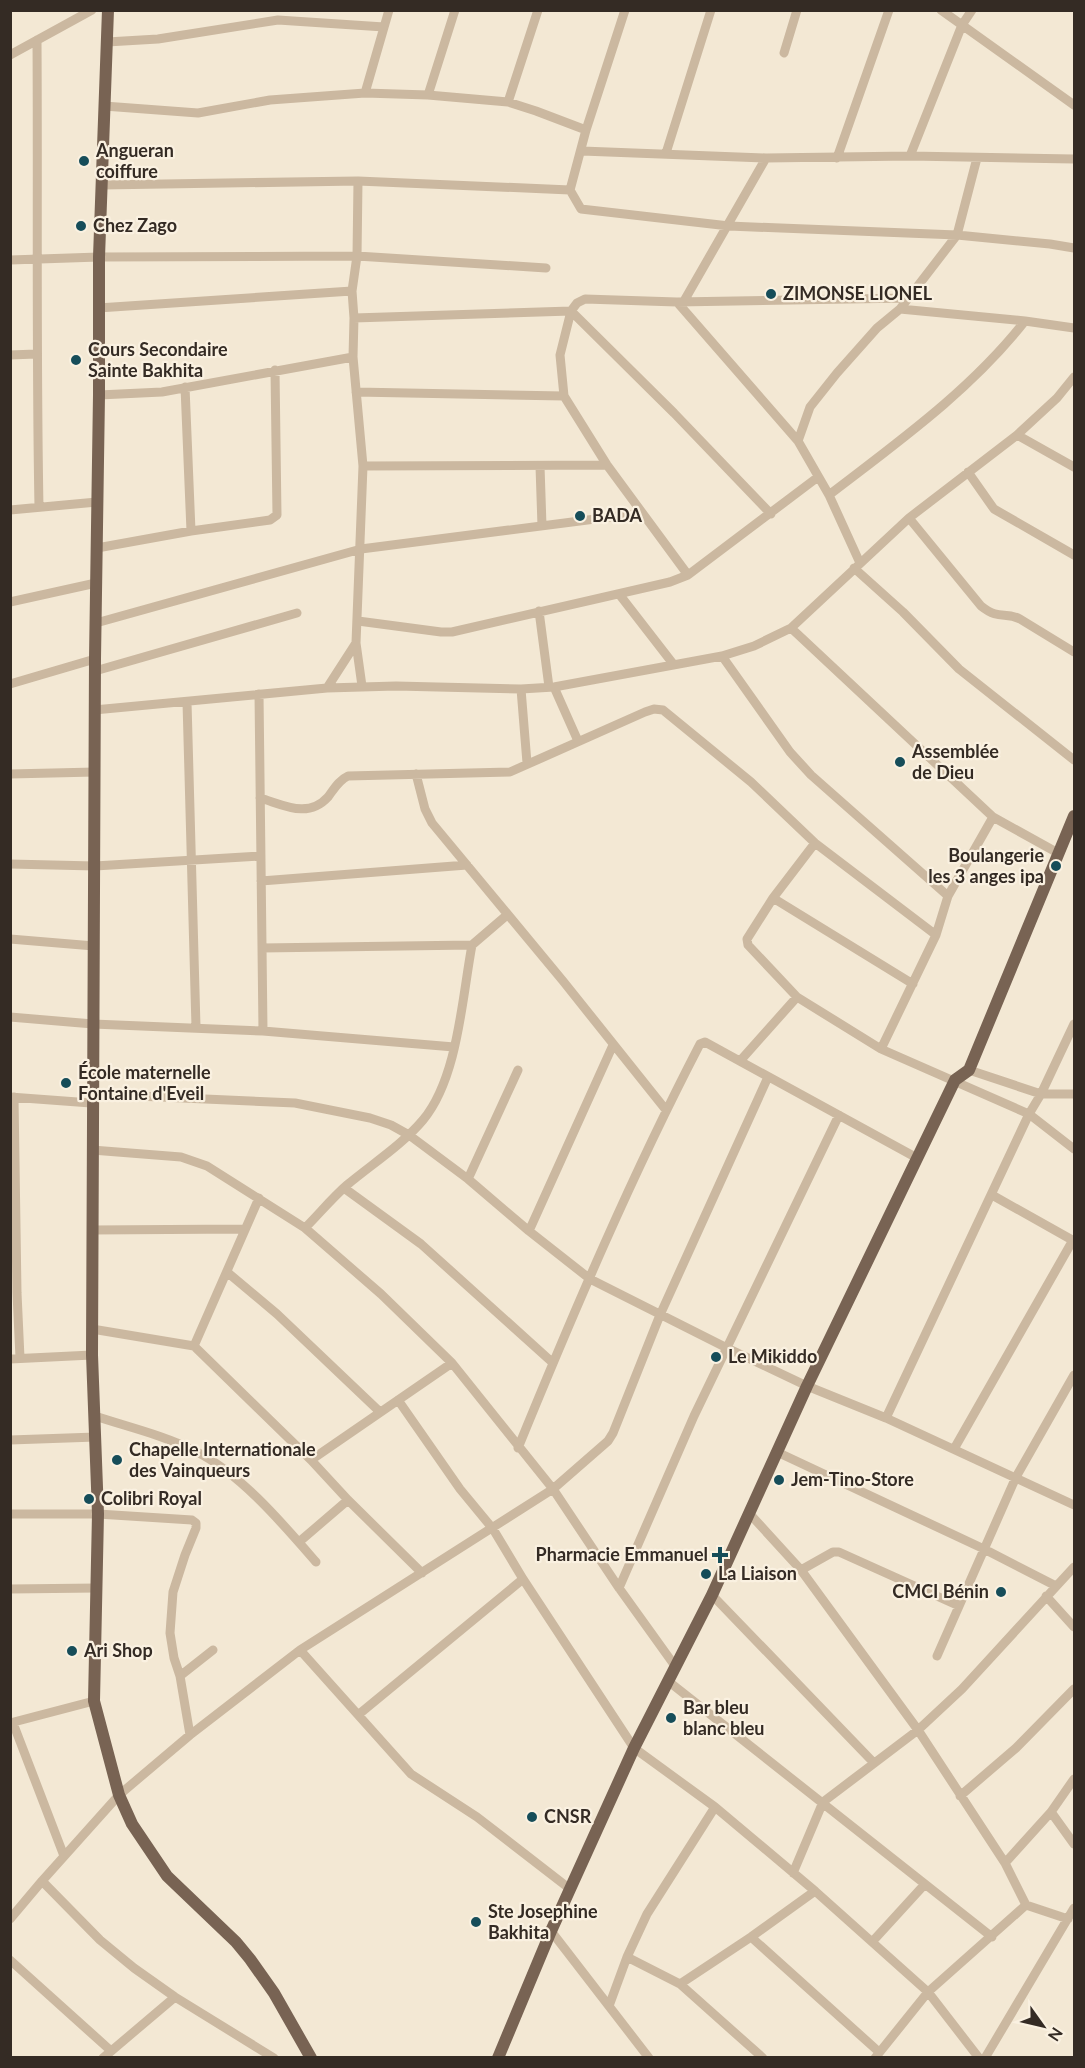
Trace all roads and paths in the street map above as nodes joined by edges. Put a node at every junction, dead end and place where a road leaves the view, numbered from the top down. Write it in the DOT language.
graph roads {
  1 [pos="92,10"];
  2 [pos="108,10"];
  3 [pos="389,10"];
  4 [pos="455,10"];
  5 [pos="538,10"];
  6 [pos="625,10"];
  7 [pos="711,10"];
  8 [pos="797,10"];
  9 [pos="889,10"];
  10 [pos="941,10"];
  11 [pos="972,10"];
  12 [pos="963,25"];
  13 [pos="384,27"];
  14 [pos="37,40"];
  15 [pos="107,42"];
  16 [pos="784,54"];
  17 [pos="10,55"];
  18 [pos="365,93"];
  19 [pos="428,95"];
  20 [pos="508,102"];
  21 [pos="1074,105"];
  22 [pos="105,106"];
  23 [pos="586,130"];
  24 [pos="582,151"];
  25 [pos="666,153"];
  26 [pos="910,156"];
  27 [pos="766,158"];
  28 [pos="837,158"];
  29 [pos="977,158"];
  30 [pos="1074,159"];
  31 [pos="358,181"];
  32 [pos="102,185"];
  33 [pos="570,190"];
  34 [pos="729,226"];
  35 [pos="957,235"];
  36 [pos="1074,248"];
  37 [pos="357,256"];
  38 [pos="99,257"];
  39 [pos="10,260"];
  40 [pos="38,260"];
  41 [pos="546,268"];
  42 [pos="352,291"];
  43 [pos="908,298"];
  44 [pos="681,301"];
  45 [pos="98,308"];
  46 [pos="900,309"];
  47 [pos="571,310"];
  48 [pos="354,318"];
  49 [pos="1025,321"];
  50 [pos="1074,328"];
  51 [pos="36,354"];
  52 [pos="10,355"];
  53 [pos="353,357"];
  54 [pos="275,370"];
  55 [pos="1074,377"];
  56 [pos="185,387"];
  57 [pos="356,392"];
  58 [pos="99,395"];
  59 [pos="564,396"];
  60 [pos="1017,435"];
  61 [pos="798,441"];
  62 [pos="607,465"];
  63 [pos="363,466"];
  64 [pos="540,466"];
  65 [pos="1074,467"];
  66 [pos="968,472"];
  67 [pos="818,477"];
  68 [pos="829,495"];
  69 [pos="97,502"];
  70 [pos="39,507"];
  71 [pos="10,510"];
  72 [pos="642,513"];
  73 [pos="771,514"];
  74 [pos="909,518"];
  75 [pos="542,526"];
  76 [pos="191,531"];
  77 [pos="97,548"];
  78 [pos="360,549"];
  79 [pos="1074,555"];
  80 [pos="857,565"];
  81 [pos="688,575"];
  82 [pos="96,583"];
  83 [pos="619,594"];
  84 [pos="10,602"];
  85 [pos="539,611"];
  86 [pos="297,613"];
  87 [pos="358,621"];
  88 [pos="96,623"];
  89 [pos="790,628"];
  90 [pos="356,643"];
  91 [pos="1074,652"];
  92 [pos="722,656"];
  93 [pos="94,665"];
  94 [pos="674,665"];
  95 [pos="10,684"];
  96 [pos="362,686"];
  97 [pos="551,687"];
  98 [pos="327,688"];
  99 [pos="521,689"];
  100 [pos="259,694"];
  101 [pos="187,702"];
  102 [pos="94,710"];
  103 [pos="578,741"];
  104 [pos="1074,760"];
  105 [pos="527,763"];
  106 [pos="95,772"];
  107 [pos="10,774"];
  108 [pos="416,774"];
  109 [pos="260,798"];
  110 [pos="993,817"];
  111 [pos="1073,820"];
  112 [pos="815,843"];
  113 [pos="1058,853"];
  114 [pos="261,856"];
  115 [pos="191,860"];
  116 [pos="10,864"];
  117 [pos="467,865"];
  118 [pos="95,866"];
  119 [pos="261,881"];
  120 [pos="948,896"];
  121 [pos="773,898"];
  122 [pos="507,915"];
  123 [pos="936,935"];
  124 [pos="10,939"];
  125 [pos="472,945"];
  126 [pos="94,946"];
  127 [pos="262,948"];
  128 [pos="913,984"];
  129 [pos="797,998"];
  130 [pos="10,1017"];
  131 [pos="93,1024"];
  132 [pos="1074,1024"];
  133 [pos="196,1028"];
  134 [pos="263,1031"];
  135 [pos="613,1045"];
  136 [pos="454,1047"];
  137 [pos="881,1049"];
  138 [pos="740,1061"];
  139 [pos="518,1070"];
  140 [pos="969,1070"];
  141 [pos="768,1077"];
  142 [pos="955,1080"];
  143 [pos="1041,1094"];
  144 [pos="1074,1094"];
  145 [pos="12,1097"];
  146 [pos="92,1099"];
  147 [pos="666,1110"];
  148 [pos="1029,1114"];
  149 [pos="839,1115"];
  150 [pos="409,1135"];
  151 [pos="1074,1149"];
  152 [pos="92,1150"];
  153 [pos="917,1158"];
  154 [pos="468,1179"];
  155 [pos="344,1188"];
  156 [pos="992,1194"];
  157 [pos="259,1198"];
  158 [pos="305,1227"];
  159 [pos="245,1229"];
  160 [pos="92,1230"];
  161 [pos="529,1232"];
  162 [pos="1074,1240"];
  163 [pos="227,1272"];
  164 [pos="590,1279"];
  165 [pos="14,1293"];
  166 [pos="660,1315"];
  167 [pos="92,1329"];
  168 [pos="194,1346"];
  169 [pos="727,1348"];
  170 [pos="92,1355"];
  171 [pos="15,1358"];
  172 [pos="452,1363"];
  173 [pos="553,1363"];
  174 [pos="1074,1375"];
  175 [pos="807,1386"];
  176 [pos="398,1400"];
  177 [pos="380,1412"];
  178 [pos="95,1416"];
  179 [pos="886,1418"];
  180 [pos="96,1437"];
  181 [pos="10,1440"];
  182 [pos="518,1448"];
  183 [pos="954,1449"];
  184 [pos="777,1452"];
  185 [pos="311,1460"];
  186 [pos="1016,1477"];
  187 [pos="554,1489"];
  188 [pos="348,1500"];
  189 [pos="1074,1505"];
  190 [pos="749,1513"];
  191 [pos="10,1514"];
  192 [pos="98,1514"];
  193 [pos="493,1529"];
  194 [pos="298,1542"];
  195 [pos="984,1549"];
  196 [pos="316,1562"];
  197 [pos="1074,1567"];
  198 [pos="801,1570"];
  199 [pos="422,1573"];
  200 [pos="523,1579"];
  201 [pos="1056,1586"];
  202 [pos="97,1588"];
  203 [pos="619,1588"];
  204 [pos="10,1589"];
  205 [pos="712,1595"];
  206 [pos="1046,1596"];
  207 [pos="959,1606"];
  208 [pos="1074,1627"];
  209 [pos="213,1650"];
  210 [pos="300,1650"];
  211 [pos="937,1656"];
  212 [pos="675,1666"];
  213 [pos="180,1676"];
  214 [pos="668,1681"];
  215 [pos="1074,1689"];
  216 [pos="94,1701"];
  217 [pos="358,1715"];
  218 [pos="12,1723"];
  219 [pos="918,1730"];
  220 [pos="190,1735"];
  221 [pos="634,1748"];
  222 [pos="874,1763"];
  223 [pos="1074,1779"];
  224 [pos="119,1795"];
  225 [pos="960,1796"];
  226 [pos="823,1802"];
  227 [pos="715,1807"];
  228 [pos="1051,1812"];
  229 [pos="1074,1844"];
  230 [pos="63,1856"];
  231 [pos="1005,1863"];
  232 [pos="794,1873"];
  233 [pos="42,1881"];
  234 [pos="925,1884"];
  235 [pos="570,1889"];
  236 [pos="815,1891"];
  237 [pos="1026,1905"];
  238 [pos="1074,1908"];
  239 [pos="10,1919"];
  240 [pos="1068,1919"];
  241 [pos="551,1931"];
  242 [pos="752,1937"];
  243 [pos="992,1937"];
  244 [pos="872,1942"];
  245 [pos="627,1957"];
  246 [pos="10,1960"];
  247 [pos="680,1984"];
  248 [pos="928,1992"];
  249 [pos="175,1997"];
  250 [pos="609,2006"];
  251 [pos="111,2050"];
  252 [pos="877,2055"];
  253 [pos="269,2057"];
  254 [pos="103,2058"];
  255 [pos="311,2058"];
  256 [pos="498,2058"];
  257 [pos="649,2058"];
  258 [pos="763,2058"];
  259 [pos="979,2058"];
  260 [pos="985,2058"];
  1 -- 14 [label="street"];
  2 -- 15 [label="main road"];
  3 -- 13 [label="street"];
  4 -- 19 [label="street"];
  5 -- 20 [label="street"];
  6 -- 23 [label="street"];
  7 -- 25 [label="street"];
  8 -- 16 [label="street"];
  9 -- 28 [label="street"];
  10 -- 12 [label="street"];
  11 -- 12 [label="street"];
  12 -- 21 [label="street"];
  12 -- 26 [label="street"];
  13 -- 15 [label="street"];
  13 -- 18 [label="street"];
  14 -- 17 [label="street"];
  14 -- 40 [label="street"];
  15 -- 22 [label="main road"];
  18 -- 19 [label="street"];
  18 -- 22 [label="street"];
  19 -- 20 [label="street"];
  20 -- 23 [label="street"];
  22 -- 32 [label="main road"];
  23 -- 24 [label="street"];
  24 -- 25 [label="street"];
  24 -- 33 [label="street"];
  25 -- 27 [label="street"];
  26 -- 28 [label="street"];
  26 -- 29 [label="street"];
  27 -- 28 [label="street"];
  27 -- 34 [label="street"];
  29 -- 30 [label="street"];
  29 -- 35 [label="street"];
  31 -- 32 [label="street"];
  31 -- 33 [label="street"];
  31 -- 37 [label="street"];
  32 -- 38 [label="main road"];
  33 -- 34 [label="street"];
  34 -- 35 [label="street"];
  34 -- 44 [label="street"];
  35 -- 36 [label="street"];
  35 -- 43 [label="street"];
  37 -- 38 [label="street"];
  37 -- 41 [label="street"];
  37 -- 42 [label="street"];
  38 -- 40 [label="street"];
  38 -- 45 [label="main road"];
  39 -- 40 [label="street"];
  40 -- 51 [label="street"];
  42 -- 45 [label="street"];
  42 -- 48 [label="street"];
  43 -- 44 [label="street"];
  43 -- 46 [label="street"];
  44 -- 47 [label="street"];
  44 -- 61 [label="street"];
  45 -- 58 [label="main road"];
  46 -- 49 [label="street"];
  46 -- 61 [label="street"];
  47 -- 48 [label="street"];
  47 -- 59 [label="street"];
  47 -- 73 [label="street"];
  48 -- 53 [label="street"];
  49 -- 50 [label="street"];
  49 -- 68 [label="street"];
  51 -- 52 [label="street"];
  51 -- 70 [label="street"];
  53 -- 54 [label="street"];
  53 -- 57 [label="street"];
  54 -- 56 [label="street"];
  54 -- 76 [label="street"];
  55 -- 60 [label="street"];
  56 -- 58 [label="street"];
  56 -- 76 [label="street"];
  57 -- 59 [label="street"];
  57 -- 63 [label="street"];
  58 -- 69 [label="main road"];
  59 -- 62 [label="street"];
  60 -- 65 [label="street"];
  60 -- 66 [label="street"];
  61 -- 67 [label="street"];
  62 -- 64 [label="street"];
  62 -- 72 [label="street"];
  63 -- 64 [label="street"];
  63 -- 78 [label="street"];
  64 -- 75 [label="street"];
  66 -- 74 [label="street"];
  66 -- 79 [label="street"];
  67 -- 68 [label="street"];
  67 -- 73 [label="street"];
  68 -- 80 [label="street"];
  69 -- 70 [label="street"];
  69 -- 77 [label="main road"];
  70 -- 71 [label="street"];
  72 -- 75 [label="street"];
  72 -- 81 [label="street"];
  73 -- 81 [label="street"];
  74 -- 80 [label="street"];
  74 -- 91 [label="street"];
  75 -- 78 [label="street"];
  76 -- 77 [label="street"];
  77 -- 82 [label="main road"];
  78 -- 87 [label="street"];
  78 -- 88 [label="street"];
  80 -- 89 [label="street"];
  80 -- 104 [label="street"];
  81 -- 83 [label="street"];
  82 -- 84 [label="street"];
  82 -- 88 [label="main road"];
  83 -- 85 [label="street"];
  83 -- 94 [label="street"];
  85 -- 87 [label="street"];
  85 -- 97 [label="street"];
  86 -- 93 [label="street"];
  87 -- 90 [label="street"];
  88 -- 93 [label="main road"];
  89 -- 92 [label="street"];
  89 -- 110 [label="street"];
  90 -- 96 [label="street"];
  90 -- 98 [label="street"];
  92 -- 94 [label="street"];
  92 -- 120 [label="street"];
  93 -- 95 [label="street"];
  93 -- 102 [label="main road"];
  94 -- 97 [label="street"];
  96 -- 98 [label="street"];
  96 -- 99 [label="street"];
  97 -- 99 [label="street"];
  97 -- 103 [label="street"];
  98 -- 100 [label="street"];
  99 -- 105 [label="street"];
  100 -- 101 [label="street"];
  100 -- 109 [label="street"];
  101 -- 102 [label="street"];
  101 -- 115 [label="street"];
  102 -- 106 [label="main road"];
  103 -- 105 [label="street"];
  103 -- 112 [label="street"];
  105 -- 108 [label="street"];
  106 -- 107 [label="street"];
  106 -- 118 [label="main road"];
  108 -- 109 [label="street"];
  108 -- 117 [label="street"];
  109 -- 114 [label="street"];
  110 -- 113 [label="street"];
  110 -- 120 [label="street"];
  111 -- 113 [label="main road"];
  112 -- 121 [label="street"];
  112 -- 123 [label="street"];
  113 -- 140 [label="main road"];
  114 -- 115 [label="street"];
  114 -- 119 [label="street"];
  115 -- 118 [label="street"];
  115 -- 133 [label="street"];
  116 -- 118 [label="street"];
  117 -- 119 [label="street"];
  117 -- 122 [label="street"];
  118 -- 126 [label="main road"];
  119 -- 127 [label="street"];
  120 -- 123 [label="street"];
  121 -- 128 [label="street"];
  121 -- 129 [label="street"];
  122 -- 125 [label="street"];
  122 -- 135 [label="street"];
  123 -- 128 [label="street"];
  124 -- 126 [label="street"];
  125 -- 127 [label="street"];
  125 -- 136 [label="street"];
  126 -- 131 [label="main road"];
  127 -- 134 [label="street"];
  128 -- 137 [label="street"];
  129 -- 137 [label="street"];
  129 -- 138 [label="street"];
  130 -- 131 [label="street"];
  131 -- 133 [label="street"];
  131 -- 146 [label="main road"];
  132 -- 143 [label="street"];
  133 -- 134 [label="street"];
  134 -- 136 [label="street"];
  135 -- 147 [label="street"];
  135 -- 161 [label="street"];
  136 -- 150 [label="street"];
  137 -- 142 [label="street"];
  138 -- 141 [label="street"];
  138 -- 147 [label="street"];
  139 -- 154 [label="street"];
  140 -- 142 [label="main road"];
  140 -- 143 [label="street"];
  141 -- 149 [label="street"];
  141 -- 166 [label="street"];
  142 -- 148 [label="street"];
  142 -- 153 [label="main road"];
  143 -- 144 [label="street"];
  143 -- 148 [label="street"];
  145 -- 146 [label="street"];
  145 -- 165 [label="street"];
  146 -- 150 [label="street"];
  146 -- 152 [label="main road"];
  147 -- 164 [label="street"];
  148 -- 151 [label="street"];
  148 -- 156 [label="street"];
  149 -- 153 [label="street"];
  149 -- 169 [label="street"];
  150 -- 154 [label="street"];
  150 -- 155 [label="street"];
  152 -- 157 [label="street"];
  152 -- 160 [label="main road"];
  153 -- 175 [label="main road"];
  154 -- 161 [label="street"];
  155 -- 158 [label="street"];
  155 -- 173 [label="street"];
  156 -- 162 [label="street"];
  156 -- 179 [label="street"];
  157 -- 158 [label="street"];
  157 -- 159 [label="street"];
  158 -- 172 [label="street"];
  159 -- 160 [label="street"];
  159 -- 163 [label="street"];
  160 -- 167 [label="main road"];
  161 -- 164 [label="street"];
  162 -- 183 [label="street"];
  163 -- 168 [label="street"];
  163 -- 177 [label="street"];
  164 -- 166 [label="street"];
  164 -- 173 [label="street"];
  165 -- 171 [label="street"];
  166 -- 169 [label="street"];
  166 -- 187 [label="street"];
  167 -- 168 [label="street"];
  167 -- 170 [label="main road"];
  168 -- 185 [label="street"];
  169 -- 175 [label="street"];
  169 -- 203 [label="street"];
  170 -- 171 [label="street"];
  170 -- 178 [label="main road"];
  172 -- 176 [label="street"];
  172 -- 182 [label="street"];
  173 -- 182 [label="street"];
  174 -- 186 [label="street"];
  175 -- 179 [label="street"];
  175 -- 184 [label="main road"];
  176 -- 177 [label="street"];
  176 -- 193 [label="street"];
  177 -- 185 [label="street"];
  178 -- 180 [label="main road"];
  178 -- 194 [label="street"];
  179 -- 183 [label="street"];
  180 -- 181 [label="street"];
  180 -- 192 [label="main road"];
  182 -- 187 [label="street"];
  183 -- 186 [label="street"];
  184 -- 190 [label="main road"];
  184 -- 195 [label="street"];
  185 -- 188 [label="street"];
  186 -- 189 [label="street"];
  186 -- 195 [label="street"];
  187 -- 193 [label="street"];
  187 -- 203 [label="street"];
  188 -- 194 [label="street"];
  188 -- 199 [label="street"];
  190 -- 198 [label="street"];
  190 -- 205 [label="main road"];
  191 -- 192 [label="street"];
  192 -- 202 [label="main road"];
  192 -- 213 [label="street"];
  193 -- 199 [label="street"];
  193 -- 200 [label="street"];
  194 -- 196 [label="street"];
  195 -- 201 [label="street"];
  195 -- 207 [label="street"];
  197 -- 201 [label="street"];
  198 -- 207 [label="street"];
  198 -- 219 [label="street"];
  199 -- 210 [label="street"];
  200 -- 217 [label="street"];
  200 -- 221 [label="street"];
  201 -- 206 [label="street"];
  202 -- 204 [label="street"];
  202 -- 216 [label="main road"];
  203 -- 212 [label="street"];
  205 -- 212 [label="main road"];
  205 -- 222 [label="street"];
  206 -- 208 [label="street"];
  206 -- 219 [label="street"];
  207 -- 211 [label="street"];
  209 -- 213 [label="street"];
  210 -- 217 [label="street"];
  210 -- 220 [label="street"];
  212 -- 214 [label="main road"];
  213 -- 220 [label="street"];
  214 -- 221 [label="main road"];
  214 -- 226 [label="street"];
  215 -- 225 [label="street"];
  216 -- 218 [label="street"];
  216 -- 224 [label="main road"];
  217 -- 235 [label="street"];
  218 -- 230 [label="street"];
  219 -- 222 [label="street"];
  219 -- 225 [label="street"];
  220 -- 224 [label="street"];
  221 -- 227 [label="street"];
  221 -- 235 [label="main road"];
  222 -- 226 [label="street"];
  223 -- 228 [label="street"];
  224 -- 230 [label="street"];
  224 -- 255 [label="main road"];
  225 -- 231 [label="street"];
  226 -- 232 [label="street"];
  226 -- 234 [label="street"];
  227 -- 232 [label="street"];
  227 -- 245 [label="street"];
  228 -- 229 [label="street"];
  228 -- 231 [label="street"];
  230 -- 233 [label="street"];
  231 -- 237 [label="street"];
  232 -- 236 [label="street"];
  233 -- 239 [label="street"];
  233 -- 249 [label="street"];
  234 -- 243 [label="street"];
  234 -- 244 [label="street"];
  235 -- 241 [label="main road"];
  236 -- 242 [label="street"];
  236 -- 244 [label="street"];
  237 -- 240 [label="street"];
  237 -- 243 [label="street"];
  238 -- 240 [label="street"];
  240 -- 260 [label="street"];
  241 -- 250 [label="street"];
  241 -- 256 [label="main road"];
  242 -- 247 [label="street"];
  242 -- 252 [label="street"];
  243 -- 248 [label="street"];
  244 -- 248 [label="street"];
  245 -- 247 [label="street"];
  245 -- 250 [label="street"];
  246 -- 251 [label="street"];
  247 -- 258 [label="street"];
  248 -- 252 [label="street"];
  248 -- 259 [label="street"];
  249 -- 251 [label="street"];
  249 -- 253 [label="street"];
  250 -- 257 [label="street"];
  251 -- 254 [label="street"];
}
